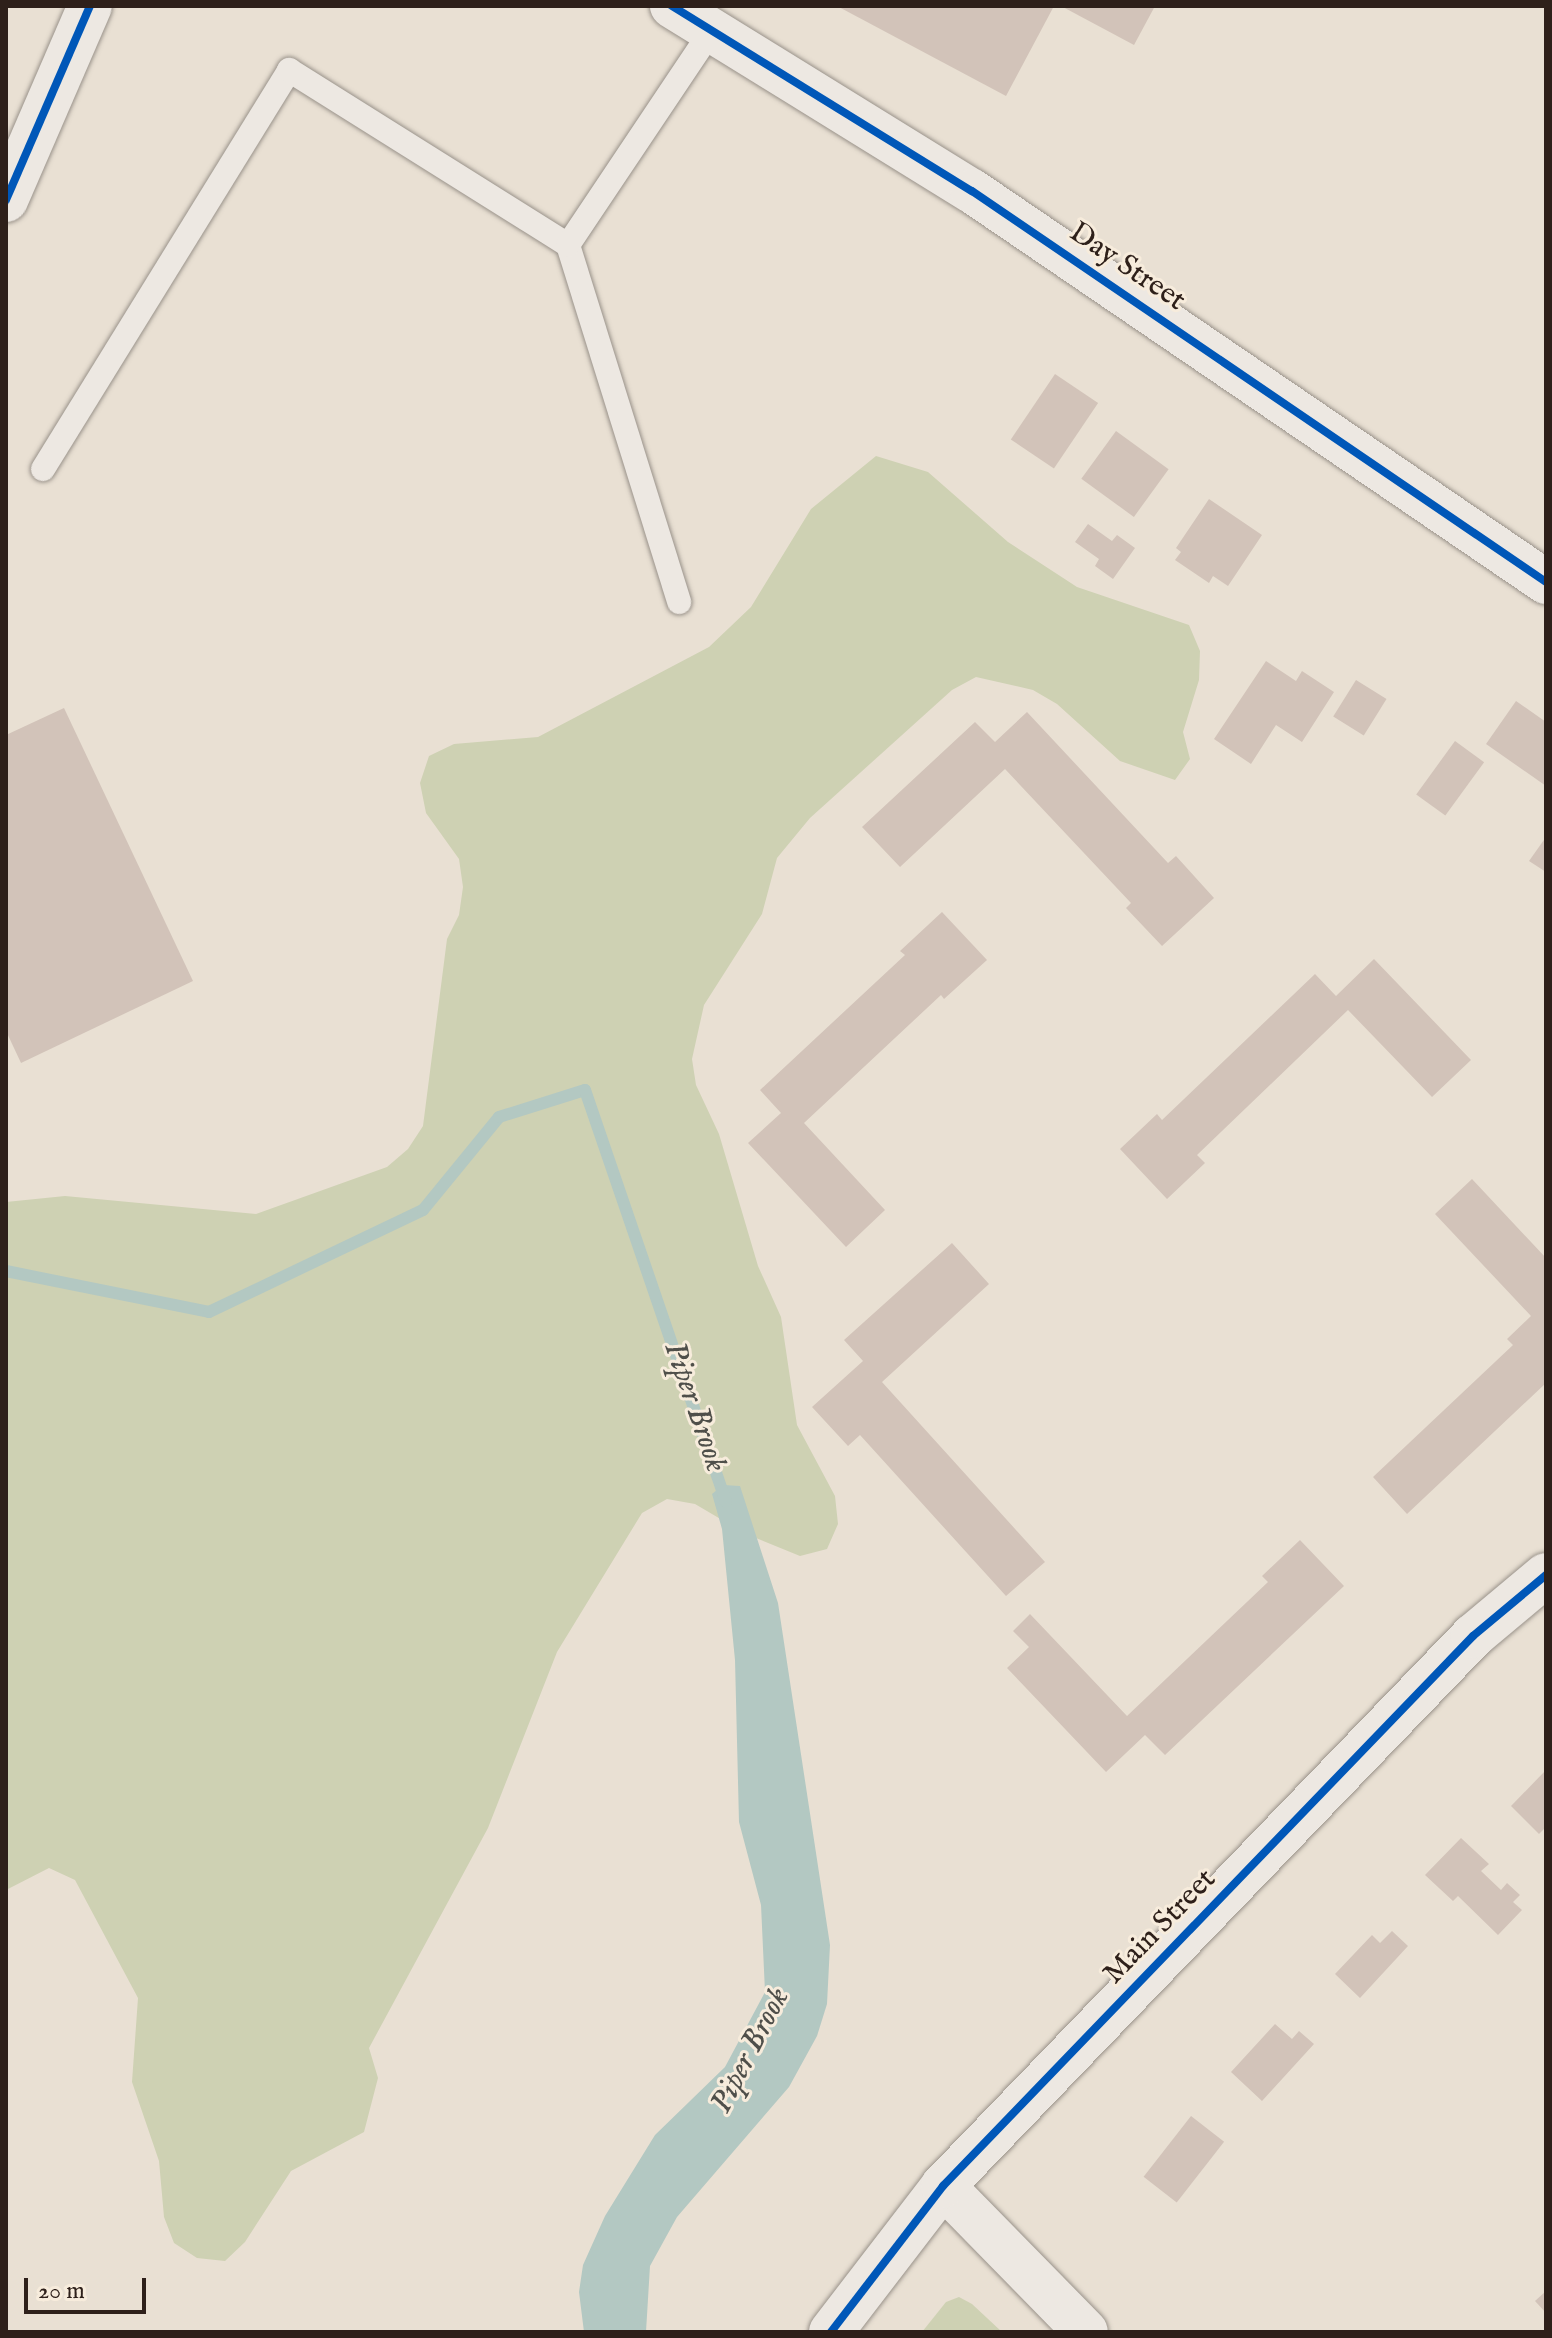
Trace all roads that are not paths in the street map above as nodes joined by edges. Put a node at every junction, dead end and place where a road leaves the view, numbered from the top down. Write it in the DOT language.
graph roads {
  1 [pos="90,6"];
  2 [pos="672,6"];
  3 [pos="712,30"];
  4 [pos="6,200"];
  5 [pos="568,245"];
  6 [pos="43,469"];
  7 [pos="1546,582"];
  8 [pos="679,602"];
  9 [pos="1546,1575"];
  10 [pos="943,2186"];
  11 [pos="831,2332"];
  12 [pos="1086,2332"];
  1 -- 4 [label="street"];
  2 -- 3 [label="street, Day Street"];
  3 -- 5 [label="lane"];
  3 -- 7 [label="street, Day Street"];
  5 -- 6 [label="lane"];
  5 -- 8 [label="lane"];
  9 -- 10 [label="street, Main Street"];
  10 -- 11 [label="street, Main Street"];
  10 -- 12 [label="street"];
}
